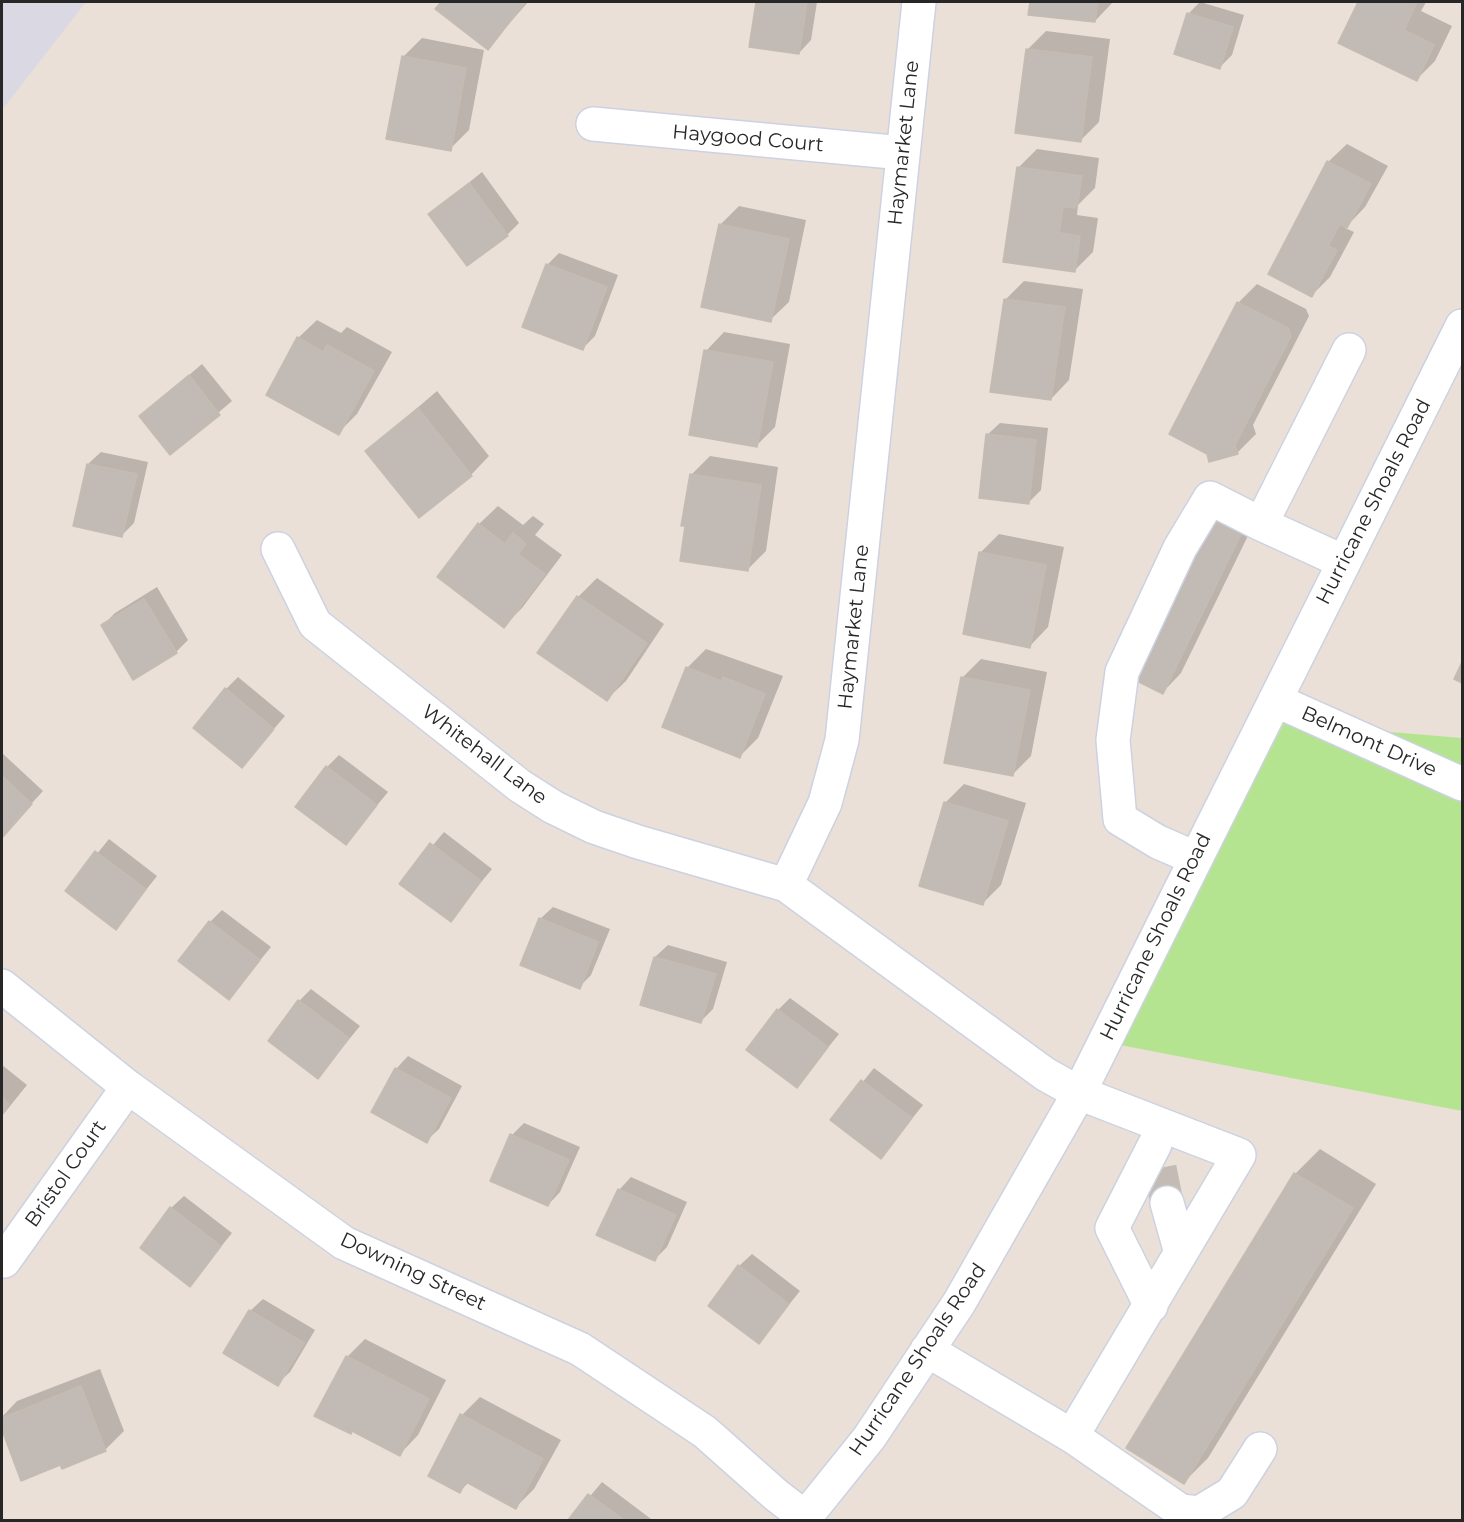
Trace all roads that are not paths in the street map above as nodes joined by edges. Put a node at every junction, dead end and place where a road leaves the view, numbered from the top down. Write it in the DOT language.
graph roads {
  1 [pos="919,2"];
  2 [pos="593,124"];
  3 [pos="903,153"];
  4 [pos="1462,326"];
  5 [pos="1348,351"];
  6 [pos="1261,524"];
  7 [pos="278,549"];
  8 [pos="1344,562"];
  9 [pos="1275,700"];
  10 [pos="1462,784"];
  11 [pos="1195,858"];
  12 [pos="786,885"];
  13 [pos="2,986"];
  14 [pos="128,1087"];
  15 [pos="1079,1093"];
  16 [pos="1154,1144"];
  17 [pos="1167,1203"];
  18 [pos="1181,1254"];
  19 [pos="4,1261"];
  20 [pos="1150,1306"];
  21 [pos="927,1350"];
  22 [pos="1072,1436"];
  23 [pos="1260,1449"];
  24 [pos="805,1519"];
  1 -- 3 [label="street, Haymarket Lane"];
  2 -- 3 [label="street, Haygood Court"];
  3 -- 12 [label="street, Haymarket Lane"];
  4 -- 8 [label="street, Hurricane Shoals Road"];
  5 -- 6 [label="street"];
  6 -- 8 [label="street"];
  6 -- 11 [label="street"];
  7 -- 12 [label="street, Whitehall Lane"];
  8 -- 9 [label="street, Hurricane Shoals Road"];
  9 -- 10 [label="street, Belmont Drive"];
  9 -- 11 [label="street, Hurricane Shoals Road"];
  11 -- 15 [label="street, Hurricane Shoals Road"];
  12 -- 15 [label="street"];
  13 -- 14 [label="street, Downing Street"];
  14 -- 19 [label="street, Bristol Court"];
  14 -- 24 [label="street, Downing Street"];
  15 -- 16 [label="street"];
  15 -- 21 [label="street, Hurricane Shoals Road"];
  16 -- 18 [label="street"];
  16 -- 20 [label="street"];
  17 -- 18 [label="street"];
  18 -- 20 [label="street"];
  20 -- 22 [label="street"];
  21 -- 22 [label="street"];
  21 -- 24 [label="street, Hurricane Shoals Road"];
  22 -- 23 [label="street"];
}
